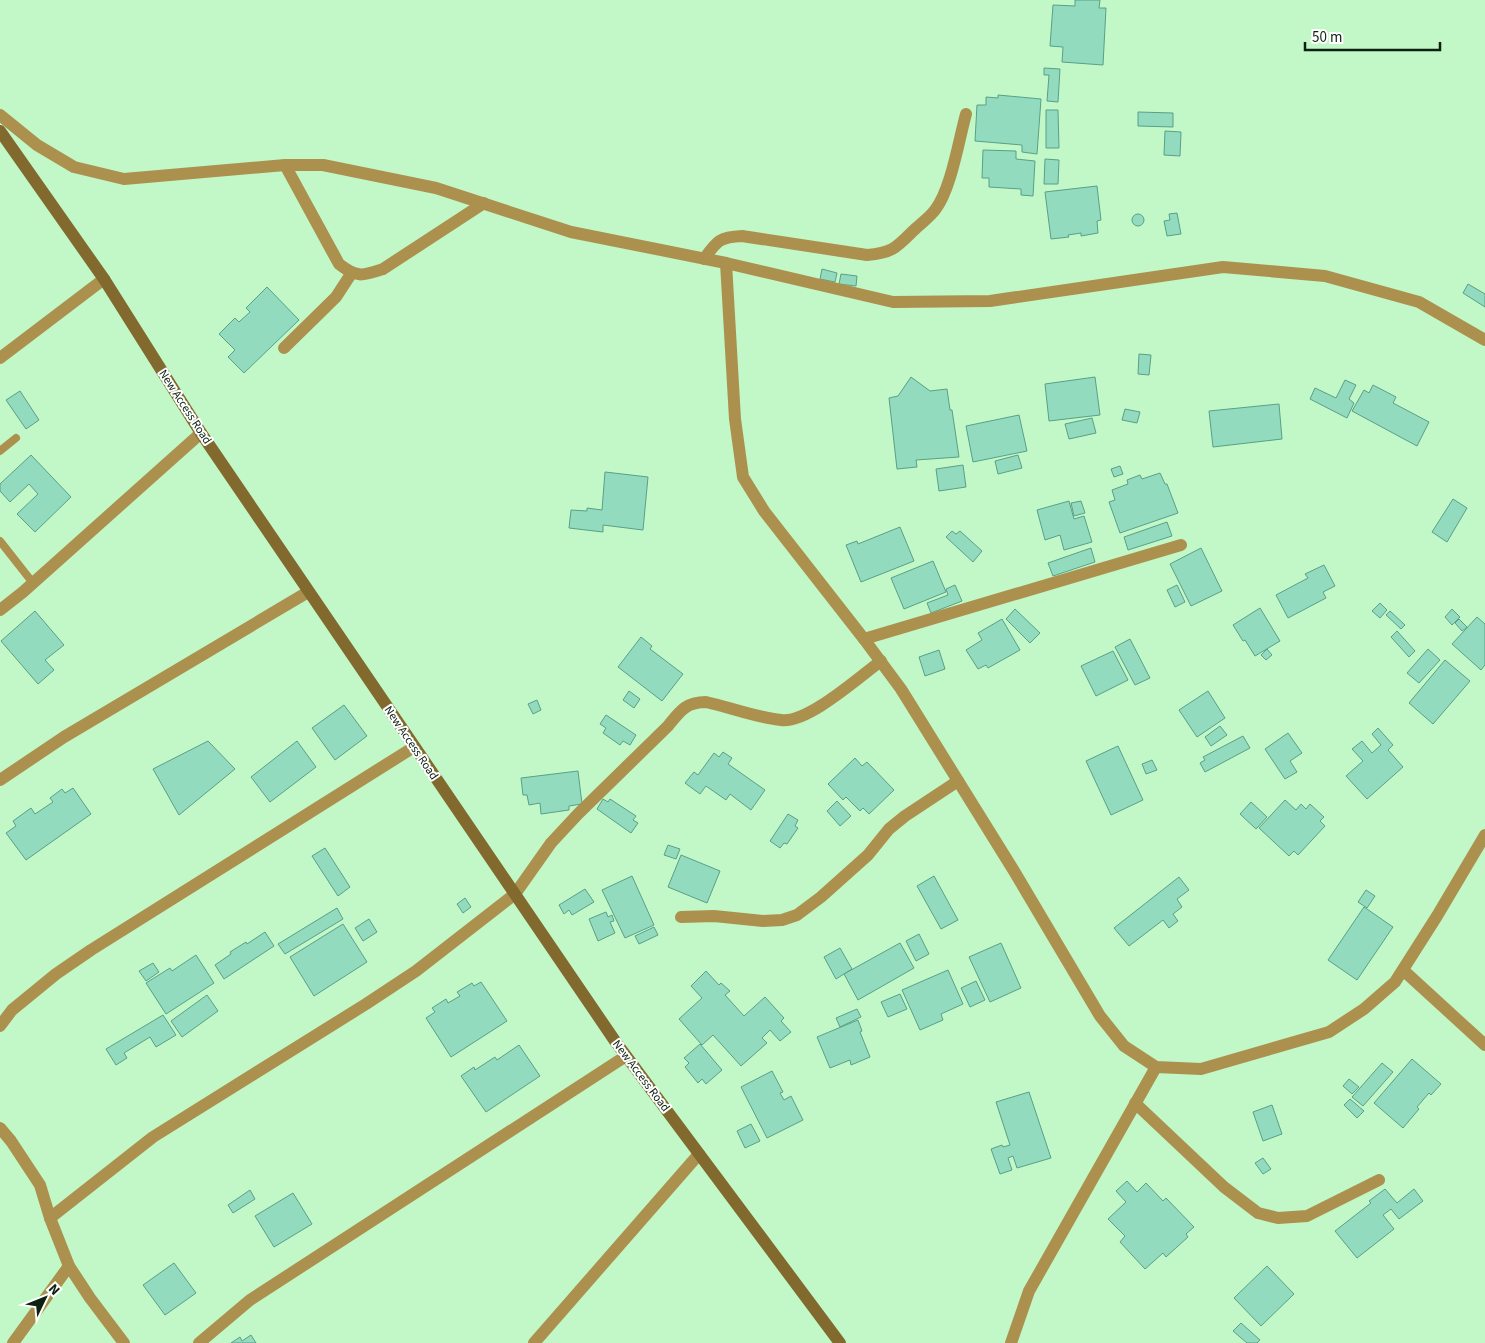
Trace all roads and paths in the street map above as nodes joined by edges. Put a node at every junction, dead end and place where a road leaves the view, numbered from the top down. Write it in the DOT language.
graph roads {
  1 [pos="966,114"];
  2 [pos="0,116"];
  3 [pos="0,131"];
  4 [pos="285,165"];
  5 [pos="484,203"];
  6 [pos="704,259"];
  7 [pos="726,263"];
  8 [pos="351,274"];
  9 [pos="104,279"];
  10 [pos="1485,340"];
  11 [pos="284,348"];
  12 [pos="0,358"];
  13 [pos="201,433"];
  14 [pos="16,438"];
  15 [pos="0,451"];
  16 [pos="0,541"];
  17 [pos="1181,544"];
  18 [pos="33,582"];
  19 [pos="308,592"];
  20 [pos="0,610"];
  21 [pos="864,639"];
  22 [pos="881,661"];
  23 [pos="414,747"];
  24 [pos="0,780"];
  25 [pos="958,781"];
  26 [pos="1485,835"];
  27 [pos="514,894"];
  28 [pos="681,917"];
  29 [pos="1403,970"];
  30 [pos="0,1026"];
  31 [pos="1485,1045"];
  32 [pos="626,1056"];
  33 [pos="1156,1067"];
  34 [pos="1135,1104"];
  35 [pos="0,1128"];
  36 [pos="700,1154"];
  37 [pos="1379,1180"];
  38 [pos="50,1218"];
  39 [pos="69,1266"];
  40 [pos="13,1343"];
  41 [pos="124,1343"];
  42 [pos="199,1343"];
  43 [pos="534,1343"];
  44 [pos="840,1343"];
  45 [pos="1011,1343"];
  1 -- 6 [label="street"];
  2 -- 4 [label="street"];
  3 -- 9 [label="main road, New Access Road"];
  4 -- 5 [label="street"];
  4 -- 8 [label="street"];
  5 -- 6 [label="street"];
  5 -- 8 [label="street"];
  6 -- 7 [label="street"];
  7 -- 10 [label="street"];
  7 -- 21 [label="street"];
  8 -- 11 [label="street"];
  9 -- 12 [label="street"];
  9 -- 13 [label="main road, New Access Road"];
  13 -- 18 [label="street"];
  13 -- 19 [label="main road, New Access Road"];
  14 -- 15 [label="lane"];
  16 -- 18 [label="lane"];
  17 -- 21 [label="street"];
  18 -- 20 [label="street"];
  19 -- 23 [label="main road, New Access Road"];
  19 -- 24 [label="street"];
  21 -- 22 [label="street"];
  22 -- 25 [label="street"];
  22 -- 27 [label="street"];
  23 -- 27 [label="main road, New Access Road"];
  23 -- 30 [label="street"];
  25 -- 28 [label="street"];
  25 -- 33 [label="street"];
  26 -- 29 [label="street"];
  27 -- 32 [label="main road, New Access Road"];
  27 -- 38 [label="street"];
  29 -- 31 [label="street"];
  29 -- 33 [label="street"];
  32 -- 36 [label="main road, New Access Road"];
  32 -- 42 [label="street"];
  33 -- 34 [label="street"];
  34 -- 37 [label="street"];
  34 -- 45 [label="street"];
  35 -- 38 [label="street"];
  36 -- 43 [label="street"];
  36 -- 44 [label="main road, New Access Road"];
  38 -- 39 [label="street"];
  39 -- 40 [label="street"];
  39 -- 41 [label="street"];
}
